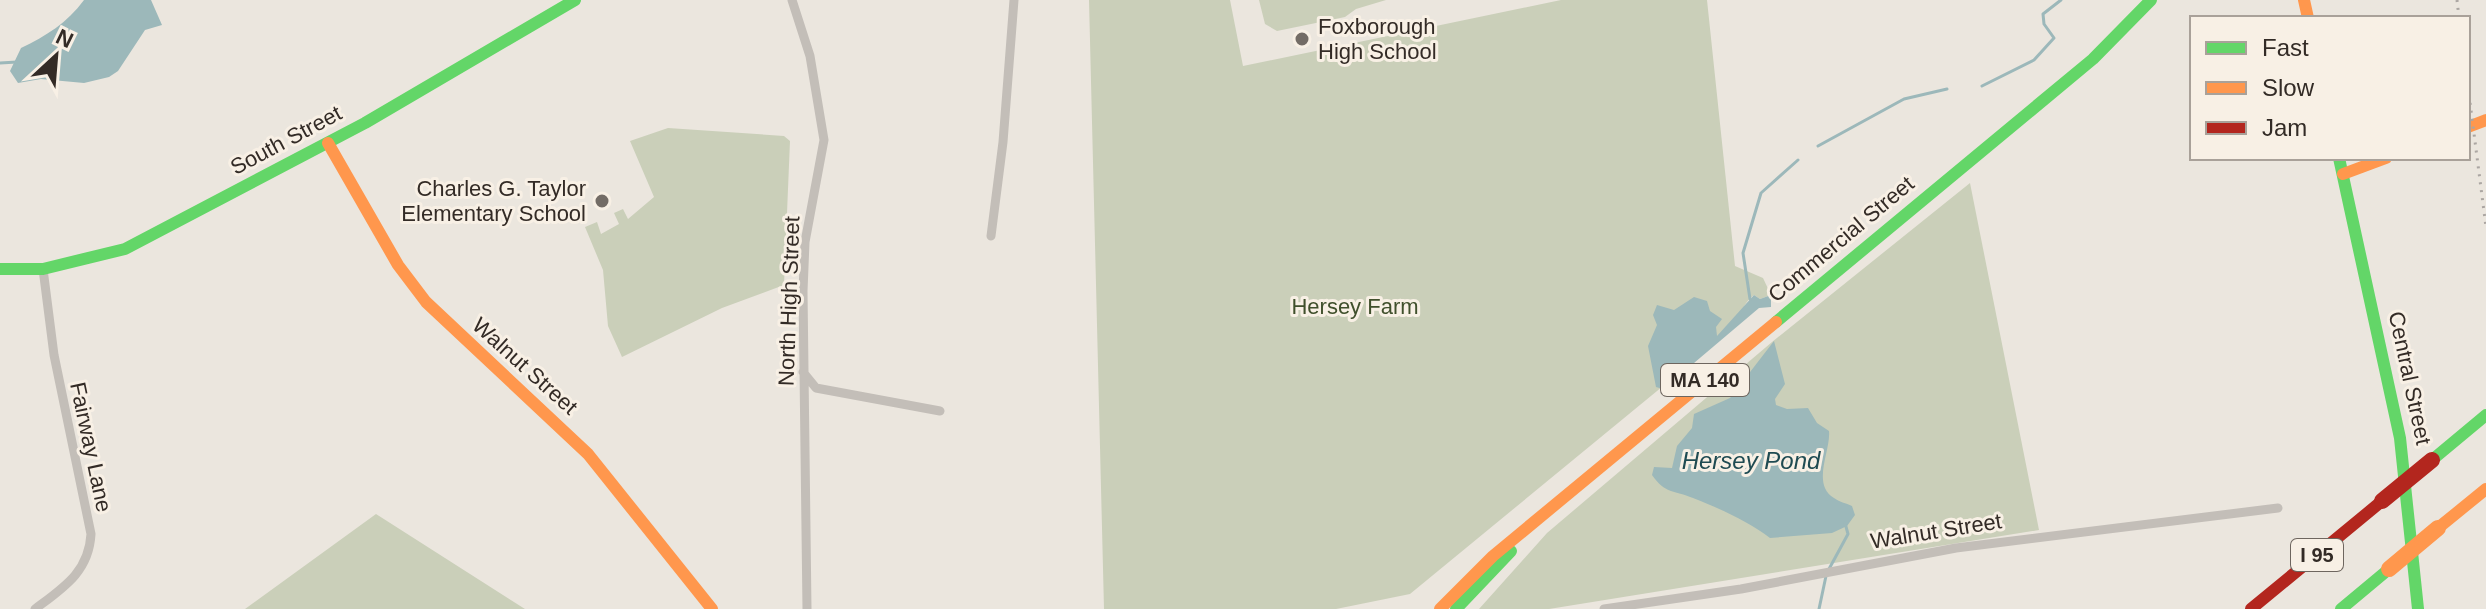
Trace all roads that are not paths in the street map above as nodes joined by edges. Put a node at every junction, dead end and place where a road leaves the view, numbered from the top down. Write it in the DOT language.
graph roads {
  1 [pos="575,0"];
  2 [pos="792,0"];
  3 [pos="1014,0"];
  4 [pos="2151,0"];
  5 [pos="328,143"];
  6 [pos="2375,160"];
  7 [pos="2341,166"];
  8 [pos="991,236"];
  9 [pos="0,269"];
  10 [pos="43,269"];
  11 [pos="803,372"];
  12 [pos="940,411"];
  13 [pos="2486,415"];
  14 [pos="2486,489"];
  15 [pos="1553,506"];
  16 [pos="2278,508"];
  17 [pos="1637,607"];
  18 [pos="35,609"];
  19 [pos="712,609"];
  20 [pos="807,609"];
  21 [pos="1440,609"];
  22 [pos="1456,609"];
  23 [pos="1604,609"];
  24 [pos="2251,609"];
  25 [pos="2341,609"];
  26 [pos="2418,609"];
  1 -- 5 [label="main road, South Street"];
  2 -- 11 [label="street, North High Street"];
  3 -- 8 [label="street"];
  4 -- 15 [label="main road, Commercial Street / MA 140"];
  5 -- 10 [label="main road, South Street"];
  5 -- 19 [label="main road, Walnut Street"];
  6 -- 7 [label="main road"];
  7 -- 26 [label="main road, Central Street"];
  9 -- 10 [label="main road, South Street"];
  10 -- 18 [label="street, Fairway Lane"];
  11 -- 12 [label="street"];
  11 -- 20 [label="street, North High Street"];
  13 -- 24 [label="main road, I 95, bridge"];
  14 -- 25 [label="main road, I 95, bridge"];
  15 -- 21 [label="main road, Commercial Street / MA 140"];
  15 -- 22 [label="main road, Commercial Street / MA 140"];
  16 -- 17 [label="street, Walnut Street"];
  17 -- 23 [label="street, Walnut Street"];
}
